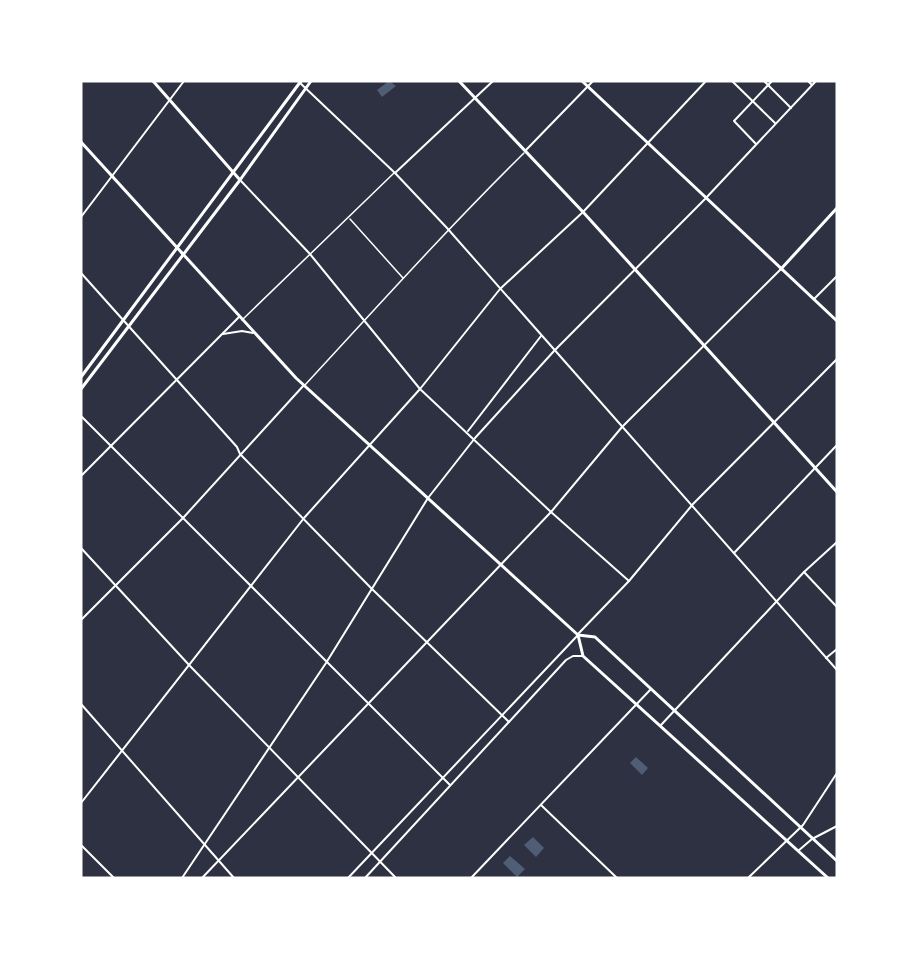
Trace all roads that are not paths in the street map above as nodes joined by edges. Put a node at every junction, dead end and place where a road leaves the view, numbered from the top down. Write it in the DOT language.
graph roads {
  1 [pos="153,81"];
  2 [pos="184,81"];
  3 [pos="311,81"];
  4 [pos="459,81"];
  5 [pos="493,81"];
  6 [pos="582,81"];
  7 [pos="593,81"];
  8 [pos="706,81"];
  9 [pos="732,81"];
  10 [pos="764,81"];
  11 [pos="772,81"];
  12 [pos="808,81"];
  13 [pos="816,81"];
  14 [pos="300,82"];
  15 [pos="768,85"];
  16 [pos="812,85"];
  17 [pos="588,86"];
  18 [pos="306,88"];
  19 [pos="477,99"];
  20 [pos="170,100"];
  21 [pos="753,101"];
  22 [pos="791,108"];
  23 [pos="776,124"];
  24 [pos="81,142"];
  25 [pos="648,142"];
  26 [pos="756,144"];
  27 [pos="525,152"];
  28 [pos="233,173"];
  29 [pos="395,173"];
  30 [pos="112,177"];
  31 [pos="240,180"];
  32 [pos="705,199"];
  33 [pos="837,208"];
  34 [pos="582,212"];
  35 [pos="81,217"];
  36 [pos="350,218"];
  37 [pos="447,228"];
  38 [pos="176,247"];
  39 [pos="182,253"];
  40 [pos="310,254"];
  41 [pos="781,269"];
  42 [pos="635,270"];
  43 [pos="81,273"];
  44 [pos="837,276"];
  45 [pos="404,279"];
  46 [pos="500,289"];
  47 [pos="814,299"];
  48 [pos="240,319"];
  49 [pos="123,320"];
  50 [pos="365,320"];
  51 [pos="837,321"];
  52 [pos="128,326"];
  53 [pos="252,333"];
  54 [pos="224,334"];
  55 [pos="541,336"];
  56 [pos="704,347"];
  57 [pos="554,351"];
  58 [pos="837,359"];
  59 [pos="81,377"];
  60 [pos="178,380"];
  61 [pos="304,385"];
  62 [pos="81,389"];
  63 [pos="420,389"];
  64 [pos="81,416"];
  65 [pos="774,424"];
  66 [pos="622,427"];
  67 [pos="468,431"];
  68 [pos="476,438"];
  69 [pos="110,445"];
  70 [pos="368,445"];
  71 [pos="837,445"];
  72 [pos="240,454"];
  73 [pos="815,468"];
  74 [pos="81,477"];
  75 [pos="837,492"];
  76 [pos="428,498"];
  77 [pos="693,504"];
  78 [pos="551,512"];
  79 [pos="183,518"];
  80 [pos="304,518"];
  81 [pos="837,542"];
  82 [pos="81,548"];
  83 [pos="734,553"];
  84 [pos="500,565"];
  85 [pos="804,572"];
  86 [pos="629,580"];
  87 [pos="114,585"];
  88 [pos="250,587"];
  89 [pos="371,588"];
  90 [pos="776,602"];
  91 [pos="837,607"];
  92 [pos="81,620"];
  93 [pos="578,634"];
  94 [pos="426,640"];
  95 [pos="837,649"];
  96 [pos="583,656"];
  97 [pos="826,658"];
  98 [pos="326,663"];
  99 [pos="190,666"];
  100 [pos="837,670"];
  101 [pos="651,689"];
  102 [pos="368,703"];
  103 [pos="81,704"];
  104 [pos="636,704"];
  105 [pos="674,711"];
  106 [pos="501,714"];
  107 [pos="509,722"];
  108 [pos="660,725"];
  109 [pos="270,748"];
  110 [pos="121,749"];
  111 [pos="837,773"];
  112 [pos="297,777"];
  113 [pos="443,778"];
  114 [pos="451,786"];
  115 [pos="81,803"];
  116 [pos="541,805"];
  117 [pos="837,826"];
  118 [pos="800,828"];
  119 [pos="812,839"];
  120 [pos="785,841"];
  121 [pos="205,844"];
  122 [pos="81,845"];
  123 [pos="798,851"];
  124 [pos="372,853"];
  125 [pos="219,860"];
  126 [pos="837,861"];
  127 [pos="380,862"];
  128 [pos="114,878"];
  129 [pos="182,878"];
  130 [pos="202,878"];
  131 [pos="234,878"];
  132 [pos="348,878"];
  133 [pos="365,878"];
  134 [pos="396,878"];
  135 [pos="471,878"];
  136 [pos="617,878"];
  137 [pos="748,878"];
  138 [pos="828,878"];
  1 -- 20 [label="main road"];
  2 -- 20 [label="street"];
  3 -- 18 [label="main road"];
  4 -- 19 [label="main road"];
  5 -- 19 [label="street"];
  6 -- 17 [label="main road"];
  7 -- 17 [label="street"];
  8 -- 25 [label="street"];
  9 -- 21 [label="street"];
  10 -- 15 [label="street"];
  11 -- 15 [label="street"];
  12 -- 16 [label="street"];
  13 -- 16 [label="street"];
  14 -- 18 [label="street"];
  14 -- 28 [label="main road"];
  15 -- 21 [label="street"];
  15 -- 22 [label="street"];
  16 -- 22 [label="street"];
  17 -- 25 [label="main road"];
  17 -- 27 [label="street"];
  18 -- 29 [label="street"];
  18 -- 31 [label="main road"];
  19 -- 27 [label="main road"];
  19 -- 29 [label="street"];
  20 -- 28 [label="main road"];
  20 -- 30 [label="street"];
  21 -- 23 [label="street"];
  21 -- 26 [label="street"];
  22 -- 23 [label="street"];
  23 -- 26 [label="street"];
  24 -- 30 [label="main road"];
  25 -- 32 [label="main road"];
  25 -- 34 [label="street"];
  26 -- 32 [label="street"];
  27 -- 34 [label="main road"];
  27 -- 37 [label="street"];
  28 -- 31 [label="main road"];
  28 -- 38 [label="main road"];
  29 -- 36 [label="street"];
  29 -- 37 [label="street"];
  30 -- 35 [label="street"];
  30 -- 38 [label="main road"];
  31 -- 39 [label="main road"];
  31 -- 40 [label="street"];
  32 -- 41 [label="main road"];
  32 -- 42 [label="street"];
  33 -- 41 [label="main road"];
  34 -- 42 [label="main road"];
  34 -- 46 [label="street"];
  36 -- 40 [label="street"];
  36 -- 45 [label="street"];
  37 -- 45 [label="street"];
  37 -- 46 [label="street"];
  38 -- 39 [label="main road"];
  38 -- 49 [label="main road"];
  39 -- 48 [label="main road"];
  39 -- 52 [label="main road"];
  40 -- 48 [label="street"];
  40 -- 50 [label="street"];
  41 -- 47 [label="main road"];
  41 -- 56 [label="street"];
  42 -- 56 [label="main road"];
  42 -- 57 [label="street"];
  43 -- 49 [label="street"];
  44 -- 47 [label="street"];
  45 -- 50 [label="street"];
  46 -- 55 [label="street"];
  46 -- 63 [label="street"];
  47 -- 51 [label="main road"];
  48 -- 53 [label="main road"];
  48 -- 54 [label="street"];
  49 -- 52 [label="street"];
  49 -- 59 [label="main road"];
  50 -- 61 [label="street"];
  50 -- 63 [label="street"];
  52 -- 60 [label="street"];
  52 -- 62 [label="main road"];
  53 -- 54 [label="street"];
  53 -- 61 [label="main road"];
  54 -- 60 [label="street"];
  55 -- 57 [label="street"];
  55 -- 67 [label="street"];
  56 -- 65 [label="main road"];
  56 -- 66 [label="street"];
  57 -- 66 [label="street"];
  57 -- 68 [label="street"];
  58 -- 65 [label="street"];
  60 -- 69 [label="street"];
  60 -- 72 [label="street"];
  61 -- 70 [label="main road"];
  61 -- 72 [label="street"];
  63 -- 67 [label="street"];
  63 -- 70 [label="street"];
  64 -- 69 [label="street"];
  65 -- 73 [label="main road"];
  65 -- 77 [label="street"];
  66 -- 77 [label="street"];
  66 -- 78 [label="street"];
  67 -- 68 [label="street"];
  68 -- 76 [label="street"];
  68 -- 78 [label="street"];
  69 -- 74 [label="street"];
  69 -- 79 [label="street"];
  70 -- 76 [label="main road"];
  70 -- 80 [label="street"];
  71 -- 73 [label="street"];
  72 -- 79 [label="street"];
  72 -- 80 [label="street"];
  73 -- 75 [label="main road"];
  73 -- 83 [label="street"];
  76 -- 84 [label="main road"];
  76 -- 89 [label="street"];
  77 -- 83 [label="street"];
  77 -- 86 [label="street"];
  78 -- 84 [label="street"];
  78 -- 86 [label="street"];
  79 -- 87 [label="street"];
  79 -- 88 [label="street"];
  80 -- 88 [label="street"];
  80 -- 89 [label="street"];
  81 -- 85 [label="street"];
  82 -- 87 [label="street"];
  83 -- 90 [label="street"];
  84 -- 93 [label="main road"];
  84 -- 94 [label="street"];
  85 -- 90 [label="street"];
  85 -- 91 [label="street"];
  86 -- 93 [label="street"];
  87 -- 92 [label="street"];
  87 -- 99 [label="street"];
  88 -- 98 [label="street"];
  88 -- 99 [label="street"];
  89 -- 94 [label="street"];
  89 -- 98 [label="street"];
  90 -- 97 [label="street"];
  90 -- 105 [label="street"];
  93 -- 96 [label="main road"];
  93 -- 101 [label="main road"];
  93 -- 106 [label="street"];
  94 -- 102 [label="street"];
  94 -- 106 [label="street"];
  95 -- 97 [label="street"];
  96 -- 104 [label="main road"];
  96 -- 107 [label="street"];
  97 -- 100 [label="street"];
  98 -- 102 [label="street"];
  98 -- 109 [label="street"];
  99 -- 109 [label="street"];
  99 -- 110 [label="street"];
  101 -- 104 [label="street"];
  101 -- 105 [label="main road"];
  102 -- 112 [label="street"];
  102 -- 113 [label="street"];
  103 -- 110 [label="street"];
  104 -- 108 [label="main road"];
  104 -- 116 [label="street"];
  105 -- 108 [label="street"];
  105 -- 118 [label="main road"];
  106 -- 107 [label="street"];
  106 -- 113 [label="street"];
  107 -- 114 [label="street"];
  108 -- 120 [label="main road"];
  109 -- 112 [label="street"];
  109 -- 121 [label="street"];
  110 -- 115 [label="street"];
  110 -- 121 [label="street"];
  111 -- 118 [label="street"];
  112 -- 124 [label="street"];
  112 -- 125 [label="street"];
  113 -- 114 [label="street"];
  113 -- 124 [label="street"];
  114 -- 127 [label="street"];
  116 -- 135 [label="street"];
  116 -- 136 [label="street"];
  117 -- 119 [label="street"];
  118 -- 119 [label="main road"];
  118 -- 120 [label="street"];
  119 -- 123 [label="street"];
  119 -- 126 [label="main road"];
  120 -- 123 [label="main road"];
  120 -- 137 [label="street"];
  121 -- 125 [label="street"];
  121 -- 129 [label="street"];
  122 -- 128 [label="street"];
  123 -- 138 [label="main road"];
  124 -- 127 [label="street"];
  124 -- 132 [label="street"];
  125 -- 130 [label="street"];
  125 -- 131 [label="street"];
  127 -- 133 [label="street"];
  127 -- 134 [label="street"];
}
